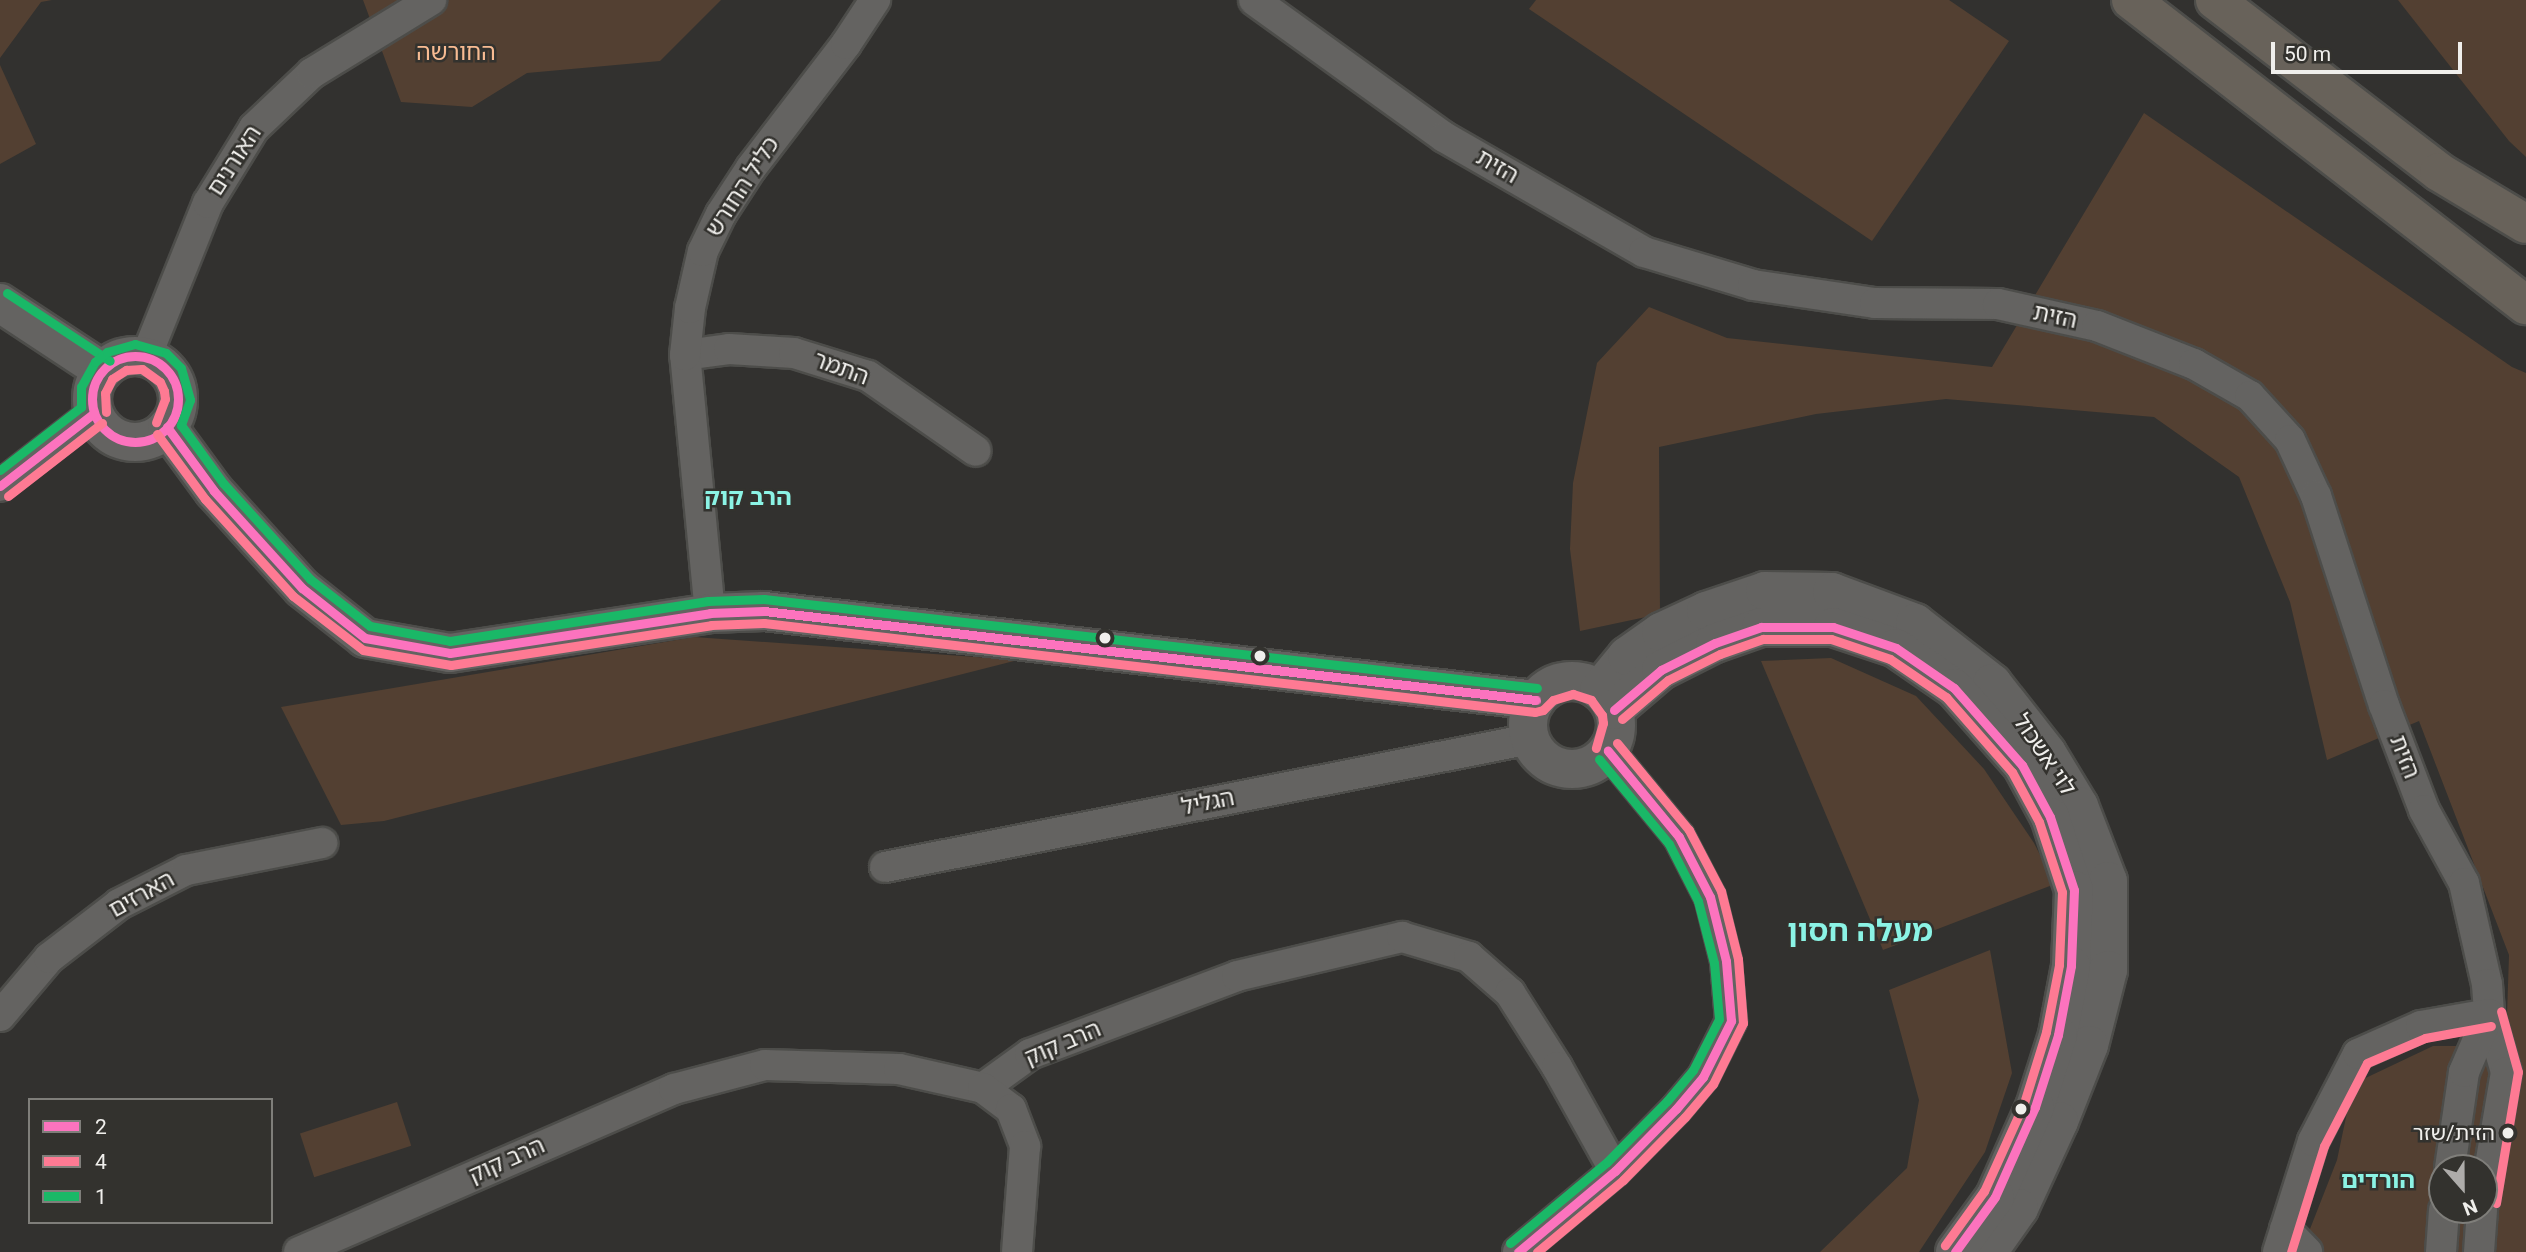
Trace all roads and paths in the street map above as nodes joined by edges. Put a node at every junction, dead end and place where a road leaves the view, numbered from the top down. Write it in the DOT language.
graph roads {
  1 [pos="431,0"];
  2 [pos="875,0"];
  3 [pos="1254,0"];
  4 [pos="2131,0"];
  5 [pos="2215,0"];
  6 [pos="2526,224"];
  7 [pos="0,303"];
  8 [pos="2526,305"];
  9 [pos="685,355"];
  10 [pos="146,357"];
  11 [pos="103,371"];
  12 [pos="94,413"];
  13 [pos="167,427"];
  14 [pos="975,451"];
  15 [pos="0,486"];
  16 [pos="709,613"];
  17 [pos="1536,699"];
  18 [pos="1606,700"];
  19 [pos="1530,739"];
  20 [pos="1608,751"];
  21 [pos="322,843"];
  22 [pos="885,867"];
  23 [pos="2488,1014"];
  24 [pos="0,1016"];
  25 [pos="983,1088"];
  26 [pos="2452,1154"];
  27 [pos="2492,1154"];
  28 [pos="1615,1171"];
  29 [pos="2443,1224"];
  30 [pos="2481,1224"];
  31 [pos="2282,1241"];
  32 [pos="299,1252"];
  33 [pos="1017,1252"];
  34 [pos="1518,1252"];
  35 [pos="1955,1252"];
  36 [pos="1988,1252"];
  37 [pos="2307,1252"];
  38 [pos="2441,1252"];
  39 [pos="2479,1252"];
  1 -- 10 [label="street, האורנים"];
  2 -- 9 [label="street, כליל החורש"];
  3 -- 23 [label="street, הזית"];
  4 -- 8 [label="highway"];
  5 -- 6 [label="highway"];
  7 -- 11 [label="street"];
  9 -- 14 [label="street, התמר"];
  9 -- 16 [label="street, כליל החורש"];
  10 -- 11 [label="street"];
  10 -- 13 [label="street"];
  11 -- 12 [label="street"];
  12 -- 13 [label="street"];
  12 -- 15 [label="street"];
  13 -- 16 [label="street"];
  16 -- 17 [label="street"];
  17 -- 18 [label="street"];
  17 -- 19 [label="street"];
  18 -- 20 [label="street"];
  18 -- 35 [label="street, לוי אשכול"];
  18 -- 36 [label="street, לוי אשכול"];
  19 -- 20 [label="street"];
  19 -- 22 [label="street, הגליל"];
  20 -- 28 [label="street"];
  21 -- 24 [label="street, הארזים"];
  23 -- 26 [label="street, הזית"];
  23 -- 27 [label="street, הזית"];
  23 -- 31 [label="street"];
  25 -- 28 [label="street, הרב קוק"];
  25 -- 32 [label="street, הרב קוק"];
  25 -- 33 [label="street"];
  28 -- 34 [label="street"];
  29 -- 38 [label="street"];
  30 -- 39 [label="street"];
  31 -- 37 [label="street"];
}
